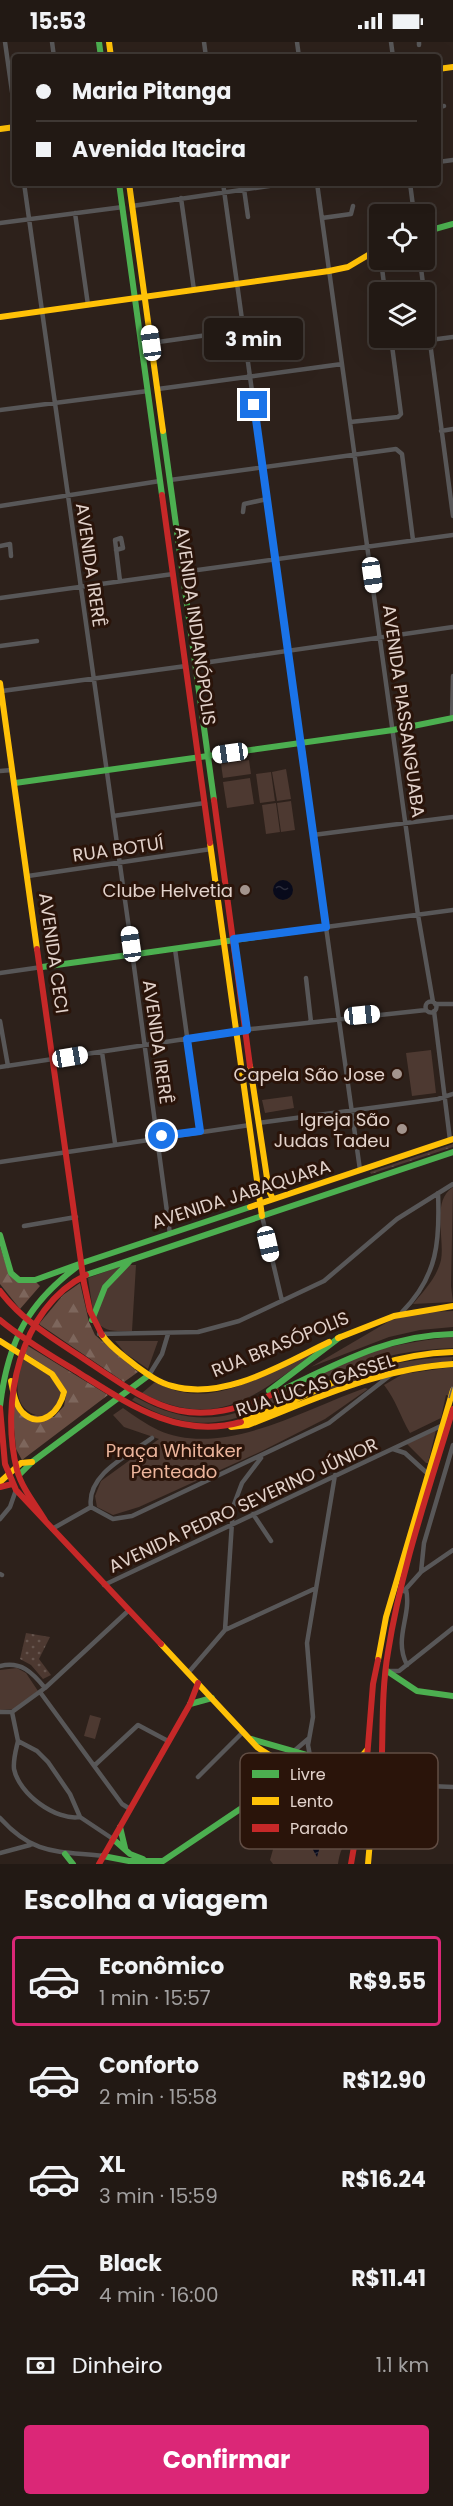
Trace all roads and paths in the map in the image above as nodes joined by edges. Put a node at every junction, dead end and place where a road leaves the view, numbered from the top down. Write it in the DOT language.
graph roads {
  1 [pos="5,42"];
  2 [pos="12,92"];
  3 [pos="441,106"];
  4 [pos="444,106"];
  5 [pos="24,186"];
  6 [pos="120,186"];
  7 [pos="129,186"];
  8 [pos="223,186"];
  9 [pos="266,186"];
  10 [pos="317,186"];
  11 [pos="410,186"];
  12 [pos="244,189"];
  13 [pos="224,192"];
  14 [pos="182,198"];
  15 [pos="413,204"];
  16 [pos="132,206"];
  17 [pos="352,206"];
  18 [pos="123,207"];
  19 [pos="75,213"];
  20 [pos="248,217"];
  21 [pos="30,219"];
  22 [pos="322,219"];
  23 [pos="0,223"];
  24 [pos="453,224"];
  25 [pos="435,229"];
  26 [pos="369,255"];
  27 [pos="329,271"];
  28 [pos="237,284"];
  29 [pos="194,290"];
  30 [pos="145,297"];
  31 [pos="135,299"];
  32 [pos="88,305"];
  33 [pos="42,311"];
  34 [pos="0,317"];
  35 [pos="243,330"];
  36 [pos="453,337"];
  37 [pos="435,339"];
  38 [pos="151,343"];
  39 [pos="392,348"];
  40 [pos="431,348"];
  41 [pos="342,364"];
  42 [pos="250,376"];
  43 [pos="158,389"];
  44 [pos="148,391"];
  45 [pos="56,403"];
  46 [pos="0,410"];
  47 [pos="350,422"];
  48 [pos="453,429"];
  49 [pos="441,431"];
  50 [pos="354,453"];
  51 [pos="263,467"];
  52 [pos="170,480"];
  53 [pos="160,481"];
  54 [pos="68,494"];
  55 [pos="267,499"];
  56 [pos="0,506"];
  57 [pos="243,512"];
  58 [pos="453,516"];
  59 [pos="453,535"];
  60 [pos="413,540"];
  61 [pos="0,546"];
  62 [pos="368,547"];
  63 [pos="116,550"];
  64 [pos="11,556"];
  65 [pos="275,560"];
  66 [pos="183,572"];
  67 [pos="173,574"];
  68 [pos="120,581"];
  69 [pos="81,586"];
  70 [pos="0,598"];
  71 [pos="453,627"];
  72 [pos="380,639"];
  73 [pos="37,641"];
  74 [pos="0,646"];
  75 [pos="288,651"];
  76 [pos="196,664"];
  77 [pos="186,666"];
  78 [pos="453,676"];
  79 [pos="93,679"];
  80 [pos="0,682"];
  81 [pos="2,691"];
  82 [pos="452,718"];
  83 [pos="393,730"];
  84 [pos="301,743"];
  85 [pos="209,756"];
  86 [pos="198,757"];
  87 [pos="12,770"];
  88 [pos="106,770"];
  89 [pos="0,771"];
  90 [pos="15,783"];
  91 [pos="205,803"];
  92 [pos="113,816"];
  93 [pos="453,817"];
  94 [pos="405,823"];
  95 [pos="313,835"];
  96 [pos="211,849"];
  97 [pos="119,862"];
  98 [pos="28,876"];
  99 [pos="453,910"];
  100 [pos="418,915"];
  101 [pos="326,927"];
  102 [pos="234,939"];
  103 [pos="225,941"];
  104 [pos="175,949"];
  105 [pos="133,955"];
  106 [pos="42,967"];
  107 [pos="0,973"];
  108 [pos="306,978"];
  109 [pos="453,1004"];
  110 [pos="431,1007"];
  111 [pos="338,1018"];
  112 [pos="0,1021"];
  113 [pos="311,1022"];
  114 [pos="247,1030"];
  115 [pos="238,1031"];
  116 [pos="187,1039"];
  117 [pos="144,1045"];
  118 [pos="102,1052"];
  119 [pos="54,1060"];
  120 [pos="8,1066"];
  121 [pos="0,1067"];
  122 [pos="453,1094"];
  123 [pos="444,1098"];
  124 [pos="351,1111"];
  125 [pos="258,1123"];
  126 [pos="250,1125"];
  127 [pos="200,1131"];
  128 [pos="158,1137"];
  129 [pos="451,1139"];
  130 [pos="115,1143"];
  131 [pos="67,1151"];
  132 [pos="453,1152"];
  133 [pos="0,1162"];
  134 [pos="360,1170"];
  135 [pos="453,1184"];
  136 [pos="351,1186"];
  137 [pos="438,1193"];
  138 [pos="273,1199"];
  139 [pos="260,1204"];
  140 [pos="262,1216"];
  141 [pos="76,1217"];
  142 [pos="24,1226"];
  143 [pos="170,1234"];
  144 [pos="0,1235"];
  145 [pos="167,1249"];
  146 [pos="130,1261"];
  147 [pos="82,1263"];
  148 [pos="83,1276"];
  149 [pos="327,1279"];
  150 [pos="331,1287"];
  151 [pos="0,1291"];
  152 [pos="282,1301"];
  153 [pos="453,1306"];
  154 [pos="402,1312"];
  155 [pos="0,1320"];
  156 [pos="92,1321"];
  157 [pos="99,1334"];
  158 [pos="168,1334"];
  159 [pos="453,1334"];
  160 [pos="340,1337"];
  161 [pos="0,1341"];
  162 [pos="451,1352"];
  163 [pos="453,1364"];
  164 [pos="392,1374"];
  165 [pos="147,1377"];
  166 [pos="11,1381"];
  167 [pos="453,1390"];
  168 [pos="255,1401"];
  169 [pos="0,1407"];
  170 [pos="453,1409"];
  171 [pos="0,1422"];
  172 [pos="443,1425"];
  173 [pos="222,1427"];
  174 [pos="152,1438"];
  175 [pos="1,1443"];
  176 [pos="453,1445"];
  177 [pos="393,1449"];
  178 [pos="13,1455"];
  179 [pos="261,1458"];
  180 [pos="17,1471"];
  181 [pos="428,1474"];
  182 [pos="8,1475"];
  183 [pos="335,1475"];
  184 [pos="0,1482"];
  185 [pos="12,1484"];
  186 [pos="0,1487"];
  187 [pos="16,1491"];
  188 [pos="425,1506"];
  189 [pos="91,1507"];
  190 [pos="253,1514"];
  191 [pos="0,1520"];
  192 [pos="46,1522"];
  193 [pos="232,1525"];
  194 [pos="52,1529"];
  195 [pos="414,1540"];
  196 [pos="271,1541"];
  197 [pos="424,1543"];
  198 [pos="453,1550"];
  199 [pos="421,1572"];
  200 [pos="104,1585"];
  201 [pos="406,1589"];
  202 [pos="314,1590"];
  203 [pos="398,1598"];
  204 [pos="128,1611"];
  205 [pos="453,1628"];
  206 [pos="225,1630"];
  207 [pos="383,1635"];
  208 [pos="407,1665"];
  209 [pos="0,1666"];
  210 [pos="387,1671"];
  211 [pos="188,1673"];
  212 [pos="198,1683"];
  213 [pos="42,1690"];
  214 [pos="453,1694"];
  215 [pos="212,1698"];
  216 [pos="190,1704"];
  217 [pos="0,1712"];
  218 [pos="12,1712"];
  219 [pos="246,1735"];
  220 [pos="310,1737"];
  221 [pos="18,1741"];
  222 [pos="168,1741"];
  223 [pos="368,1748"];
  224 [pos="293,1752"];
  225 [pos="264,1753"];
  226 [pos="297,1753"];
  227 [pos="312,1753"];
  228 [pos="364,1753"];
  229 [pos="368,1753"];
  230 [pos="380,1753"];
  231 [pos="95,1765"];
  232 [pos="198,1777"];
  233 [pos="438,1787"];
  234 [pos="453,1787"];
  235 [pos="130,1809"];
  236 [pos="240,1809"];
  237 [pos="80,1817"];
  238 [pos="0,1818"];
  239 [pos="120,1827"];
  240 [pos="113,1839"];
  241 [pos="30,1845"];
  242 [pos="354,1849"];
  243 [pos="370,1849"];
  244 [pos="0,1853"];
  245 [pos="65,1854"];
  246 [pos="128,1855"];
  247 [pos="104,1857"];
  248 [pos="166,1862"];
  249 [pos="73,1864"];
  250 [pos="99,1864"];
  251 [pos="351,1864"];
  252 [pos="368,1864"];
  1 -- 2 [label="street"];
  3 -- 4 [label="street"];
  5 -- 21 [label="street, AVENIDA IRERÊ"];
  6 -- 18 [label="main road, AVENIDA INDIANÓPOLIS"];
  7 -- 16 [label="main road, AVENIDA INDIANÓPOLIS"];
  8 -- 13 [label="street"];
  9 -- 12 [label="street"];
  10 -- 22 [label="street, AVENIDA PIASSANGUABA"];
  11 -- 15 [label="street"];
  12 -- 13 [label="street"];
  12 -- 20 [label="street"];
  13 -- 14 [label="street"];
  13 -- 28 [label="street"];
  14 -- 16 [label="street"];
  14 -- 29 [label="street"];
  16 -- 30 [label="main road, AVENIDA INDIANÓPOLIS"];
  17 -- 22 [label="street"];
  18 -- 19 [label="street"];
  18 -- 31 [label="main road, AVENIDA INDIANÓPOLIS"];
  19 -- 21 [label="street"];
  19 -- 32 [label="street"];
  21 -- 23 [label="street"];
  21 -- 33 [label="street, AVENIDA IRERÊ"];
  22 -- 27 [label="street, AVENIDA PIASSANGUABA"];
  24 -- 25 [label="main road"];
  26 -- 27 [label="main road"];
  27 -- 28 [label="main road"];
  27 -- 41 [label="street, AVENIDA PIASSANGUABA"];
  28 -- 29 [label="main road"];
  28 -- 35 [label="street"];
  29 -- 30 [label="main road"];
  30 -- 31 [label="main road"];
  30 -- 38 [label="main road, AVENIDA INDIANÓPOLIS"];
  31 -- 32 [label="main road"];
  31 -- 44 [label="main road, AVENIDA INDIANÓPOLIS"];
  32 -- 33 [label="main road"];
  33 -- 34 [label="main road"];
  33 -- 45 [label="street, AVENIDA IRERÊ"];
  35 -- 38 [label="street"];
  35 -- 42 [label="street"];
  36 -- 37 [label="street"];
  38 -- 43 [label="main road, AVENIDA INDIANÓPOLIS"];
  39 -- 47 [label="street"];
  40 -- 49 [label="street"];
  41 -- 42 [label="street"];
  41 -- 47 [label="street, AVENIDA PIASSANGUABA"];
  42 -- 43 [label="street"];
  42 -- 51 [label="street"];
  43 -- 52 [label="main road, AVENIDA INDIANÓPOLIS"];
  44 -- 45 [label="street"];
  44 -- 53 [label="main road, AVENIDA INDIANÓPOLIS"];
  45 -- 46 [label="street"];
  45 -- 54 [label="street, AVENIDA IRERÊ"];
  47 -- 50 [label="street, AVENIDA PIASSANGUABA"];
  48 -- 49 [label="street"];
  49 -- 58 [label="street"];
  50 -- 51 [label="street"];
  50 -- 60 [label="street"];
  50 -- 62 [label="street, AVENIDA PIASSANGUABA"];
  51 -- 52 [label="street"];
  51 -- 55 [label="street"];
  52 -- 66 [label="main road, AVENIDA INDIANÓPOLIS"];
  53 -- 54 [label="street"];
  53 -- 67 [label="main road, AVENIDA INDIANÓPOLIS"];
  54 -- 56 [label="street"];
  54 -- 69 [label="street, AVENIDA IRERÊ"];
  55 -- 57 [label="street"];
  55 -- 65 [label="street"];
  59 -- 60 [label="street"];
  60 -- 62 [label="street"];
  61 -- 64 [label="street"];
  62 -- 65 [label="street"];
  62 -- 72 [label="street, AVENIDA PIASSANGUABA"];
  63 -- 68 [label="street"];
  65 -- 66 [label="street"];
  65 -- 75 [label="street"];
  66 -- 76 [label="main road, AVENIDA INDIANÓPOLIS"];
  67 -- 68 [label="street"];
  67 -- 77 [label="main road, AVENIDA INDIANÓPOLIS"];
  68 -- 69 [label="street"];
  69 -- 70 [label="street"];
  69 -- 79 [label="street, AVENIDA IRERÊ"];
  71 -- 72 [label="street"];
  72 -- 75 [label="street"];
  72 -- 83 [label="street, AVENIDA PIASSANGUABA"];
  73 -- 74 [label="street"];
  75 -- 76 [label="street"];
  75 -- 84 [label="street"];
  76 -- 85 [label="main road, AVENIDA INDIANÓPOLIS"];
  77 -- 79 [label="street"];
  77 -- 86 [label="main road, AVENIDA INDIANÓPOLIS"];
  78 -- 82 [label="street"];
  79 -- 81 [label="street"];
  79 -- 88 [label="street, AVENIDA IRERÊ"];
  80 -- 81 [label="main road, AVENIDA CECI"];
  81 -- 87 [label="main road, AVENIDA CECI"];
  82 -- 83 [label="main road"];
  83 -- 84 [label="main road"];
  83 -- 94 [label="street, AVENIDA PIASSANGUABA"];
  84 -- 85 [label="main road"];
  84 -- 95 [label="main road"];
  85 -- 86 [label="main road"];
  85 -- 102 [label="main road, AVENIDA INDIANÓPOLIS"];
  86 -- 88 [label="main road"];
  86 -- 91 [label="main road, AVENIDA INDIANÓPOLIS"];
  87 -- 89 [label="street"];
  87 -- 90 [label="main road, AVENIDA CECI"];
  88 -- 90 [label="main road"];
  88 -- 92 [label="street, AVENIDA IRERÊ"];
  90 -- 98 [label="main road, AVENIDA CECI"];
  91 -- 92 [label="street"];
  91 -- 96 [label="main road, AVENIDA INDIANÓPOLIS"];
  92 -- 97 [label="street, AVENIDA IRERÊ"];
  93 -- 94 [label="street"];
  94 -- 95 [label="street"];
  94 -- 100 [label="street, AVENIDA PIASSANGUABA"];
  95 -- 101 [label="main road"];
  96 -- 97 [label="street, RUA BOTUÍ"];
  96 -- 103 [label="main road, AVENIDA INDIANÓPOLIS"];
  97 -- 98 [label="street, RUA BOTUÍ"];
  97 -- 105 [label="street, AVENIDA IRERÊ"];
  98 -- 106 [label="main road, AVENIDA CECI"];
  99 -- 100 [label="street"];
  100 -- 101 [label="street"];
  100 -- 110 [label="street, AVENIDA PIASSANGUABA"];
  101 -- 102 [label="main road"];
  101 -- 111 [label="street"];
  102 -- 103 [label="main road"];
  102 -- 114 [label="main road, AVENIDA INDIANÓPOLIS"];
  103 -- 104 [label="main road"];
  103 -- 115 [label="main road, AVENIDA INDIANÓPOLIS"];
  104 -- 105 [label="main road"];
  104 -- 116 [label="street"];
  105 -- 106 [label="main road"];
  105 -- 117 [label="street, AVENIDA IRERÊ"];
  106 -- 107 [label="street"];
  106 -- 119 [label="main road, AVENIDA CECI"];
  108 -- 113 [label="street"];
  109 -- 110 [label="street"];
  110 -- 111 [label="street"];
  110 -- 123 [label="street"];
  111 -- 113 [label="street"];
  111 -- 124 [label="street"];
  112 -- 120 [label="street"];
  113 -- 114 [label="street"];
  114 -- 115 [label="street"];
  114 -- 125 [label="main road, AVENIDA INDIANÓPOLIS"];
  115 -- 116 [label="street"];
  115 -- 126 [label="main road, AVENIDA INDIANÓPOLIS"];
  116 -- 117 [label="street"];
  116 -- 127 [label="street"];
  117 -- 118 [label="street"];
  117 -- 128 [label="street, AVENIDA IRERÊ"];
  118 -- 119 [label="street"];
  118 -- 130 [label="street"];
  119 -- 120 [label="street"];
  119 -- 131 [label="main road, AVENIDA CECI"];
  120 -- 121 [label="street"];
  122 -- 123 [label="street"];
  123 -- 124 [label="street"];
  123 -- 129 [label="street"];
  124 -- 125 [label="street"];
  124 -- 134 [label="street"];
  125 -- 138 [label="main road, AVENIDA INDIANÓPOLIS"];
  126 -- 127 [label="street"];
  126 -- 139 [label="main road, AVENIDA INDIANÓPOLIS"];
  127 -- 128 [label="street"];
  128 -- 130 [label="street"];
  128 -- 143 [label="street, AVENIDA IRERÊ"];
  129 -- 134 [label="main road, AVENIDA JABAQUARA"];
  130 -- 131 [label="street"];
  131 -- 133 [label="street"];
  131 -- 141 [label="main road, AVENIDA CECI"];
  132 -- 136 [label="main road, AVENIDA JABAQUARA"];
  134 -- 136 [label="main road"];
  134 -- 138 [label="main road, AVENIDA JABAQUARA"];
  135 -- 137 [label="street"];
  136 -- 140 [label="main road, AVENIDA JABAQUARA"];
  137 -- 149 [label="street"];
  137 -- 154 [label="street"];
  138 -- 139 [label="main road, AVENIDA JABAQUARA"];
  139 -- 140 [label="main road, AVENIDA INDIANÓPOLIS"];
  139 -- 143 [label="main road, AVENIDA JABAQUARA"];
  140 -- 145 [label="main road, AVENIDA JABAQUARA"];
  140 -- 152 [label="street"];
  141 -- 142 [label="street"];
  141 -- 147 [label="main road, AVENIDA CECI"];
  143 -- 145 [label="main road"];
  143 -- 147 [label="main road, AVENIDA JABAQUARA"];
  144 -- 147 [label="main road"];
  145 -- 146 [label="main road, AVENIDA JABAQUARA"];
  146 -- 148 [label="main road, AVENIDA JABAQUARA"];
  146 -- 156 [label="main road"];
  147 -- 148 [label="main road, RUA BRASÓPOLIS"];
  147 -- 169 [label="main road, AVENIDA JABAQUARA"];
  148 -- 156 [label="main road, RUA BRASÓPOLIS"];
  148 -- 166 [label="main road, AVENIDA JABAQUARA"];
  149 -- 150 [label="street"];
  149 -- 152 [label="street"];
  151 -- 168 [label="main road"];
  152 -- 158 [label="street"];
  153 -- 154 [label="main road, RUA BRASÓPOLIS"];
  154 -- 160 [label="main road, RUA BRASÓPOLIS"];
  155 -- 173 [label="main road"];
  156 -- 157 [label="main road, RUA BRASÓPOLIS"];
  157 -- 158 [label="street"];
  157 -- 165 [label="main road, RUA BRASÓPOLIS"];
  158 -- 165 [label="street"];
  159 -- 168 [label="main road"];
  160 -- 165 [label="main road, RUA BRASÓPOLIS"];
  160 -- 168 [label="main road"];
  161 -- 166 [label="main road"];
  162 -- 173 [label="main road"];
  163 -- 164 [label="main road, RUA LUCAS GASSEL"];
  164 -- 173 [label="main road, RUA LUCAS GASSEL"];
  164 -- 179 [label="street"];
  165 -- 180 [label="main road"];
  166 -- 178 [label="main road, AVENIDA JABAQUARA"];
  167 -- 172 [label="main road"];
  169 -- 171 [label="main road, AVENIDA JABAQUARA"];
  170 -- 188 [label="main road"];
  171 -- 175 [label="main road, AVENIDA JABAQUARA"];
  172 -- 177 [label="street, AVENIDA PEDRO SEVERINO JÚNIOR"];
  172 -- 181 [label="main road"];
  174 -- 189 [label="street"];
  175 -- 178 [label="main road"];
  175 -- 182 [label="main road, AVENIDA JABAQUARA"];
  176 -- 197 [label="street"];
  177 -- 181 [label="street, AVENIDA PEDRO SEVERINO JÚNIOR"];
  177 -- 183 [label="street, AVENIDA PEDRO SEVERINO JÚNIOR"];
  178 -- 180 [label="main road, AVENIDA JABAQUARA"];
  179 -- 189 [label="street"];
  179 -- 193 [label="street"];
  180 -- 182 [label="main road"];
  180 -- 192 [label="main road, AVENIDA JABAQUARA"];
  181 -- 188 [label="main road"];
  181 -- 207 [label="main road"];
  182 -- 184 [label="main road"];
  182 -- 185 [label="main road, AVENIDA JABAQUARA"];
  183 -- 190 [label="street, AVENIDA PEDRO SEVERINO JÚNIOR"];
  183 -- 202 [label="street"];
  185 -- 186 [label="main road"];
  185 -- 187 [label="main road, AVENIDA JABAQUARA"];
  187 -- 191 [label="street"];
  187 -- 192 [label="main road, AVENIDA JABAQUARA"];
  188 -- 195 [label="main road"];
  189 -- 194 [label="street"];
  190 -- 193 [label="street, AVENIDA PEDRO SEVERINO JÚNIOR"];
  190 -- 196 [label="street"];
  192 -- 194 [label="main road"];
  193 -- 200 [label="street, AVENIDA PEDRO SEVERINO JÚNIOR"];
  193 -- 206 [label="street"];
  194 -- 200 [label="main road"];
  195 -- 197 [label="street"];
  195 -- 203 [label="main road"];
  197 -- 199 [label="street"];
  198 -- 199 [label="street"];
  199 -- 201 [label="street"];
  200 -- 204 [label="main road"];
  201 -- 203 [label="street"];
  201 -- 208 [label="street"];
  202 -- 206 [label="street"];
  202 -- 220 [label="street"];
  203 -- 210 [label="main road"];
  204 -- 211 [label="main road"];
  204 -- 213 [label="street"];
  205 -- 208 [label="street"];
  206 -- 211 [label="street"];
  207 -- 210 [label="main road"];
  207 -- 223 [label="main road"];
  208 -- 210 [label="street"];
  209 -- 213 [label="street"];
  210 -- 214 [label="main road"];
  210 -- 230 [label="main road"];
  211 -- 212 [label="main road"];
  212 -- 215 [label="main road"];
  212 -- 216 [label="main road"];
  213 -- 218 [label="street"];
  213 -- 231 [label="street"];
  215 -- 216 [label="main road"];
  215 -- 219 [label="main road"];
  216 -- 222 [label="main road"];
  217 -- 218 [label="street"];
  218 -- 221 [label="street"];
  219 -- 224 [label="main road"];
  219 -- 225 [label="main road"];
  219 -- 232 [label="street"];
  220 -- 224 [label="street"];
  220 -- 227 [label="street"];
  221 -- 237 [label="street"];
  221 -- 237 [label="street"];
  222 -- 231 [label="street"];
  222 -- 235 [label="main road"];
  223 -- 228 [label="main road"];
  223 -- 229 [label="main road"];
  224 -- 226 [label="main road"];
  231 -- 235 [label="street"];
  233 -- 234 [label="street"];
  235 -- 239 [label="main road"];
  236 -- 248 [label="main road"];
  237 -- 240 [label="street"];
  238 -- 241 [label="street"];
  239 -- 240 [label="main road"];
  239 -- 246 [label="main road"];
  240 -- 246 [label="main road"];
  240 -- 247 [label="main road"];
  241 -- 244 [label="street"];
  241 -- 245 [label="street"];
  242 -- 251 [label="main road"];
  243 -- 252 [label="main road"];
  245 -- 247 [label="street"];
  245 -- 249 [label="main road"];
  246 -- 247 [label="main road"];
  246 -- 248 [label="main road"];
  247 -- 250 [label="main road"];
}
